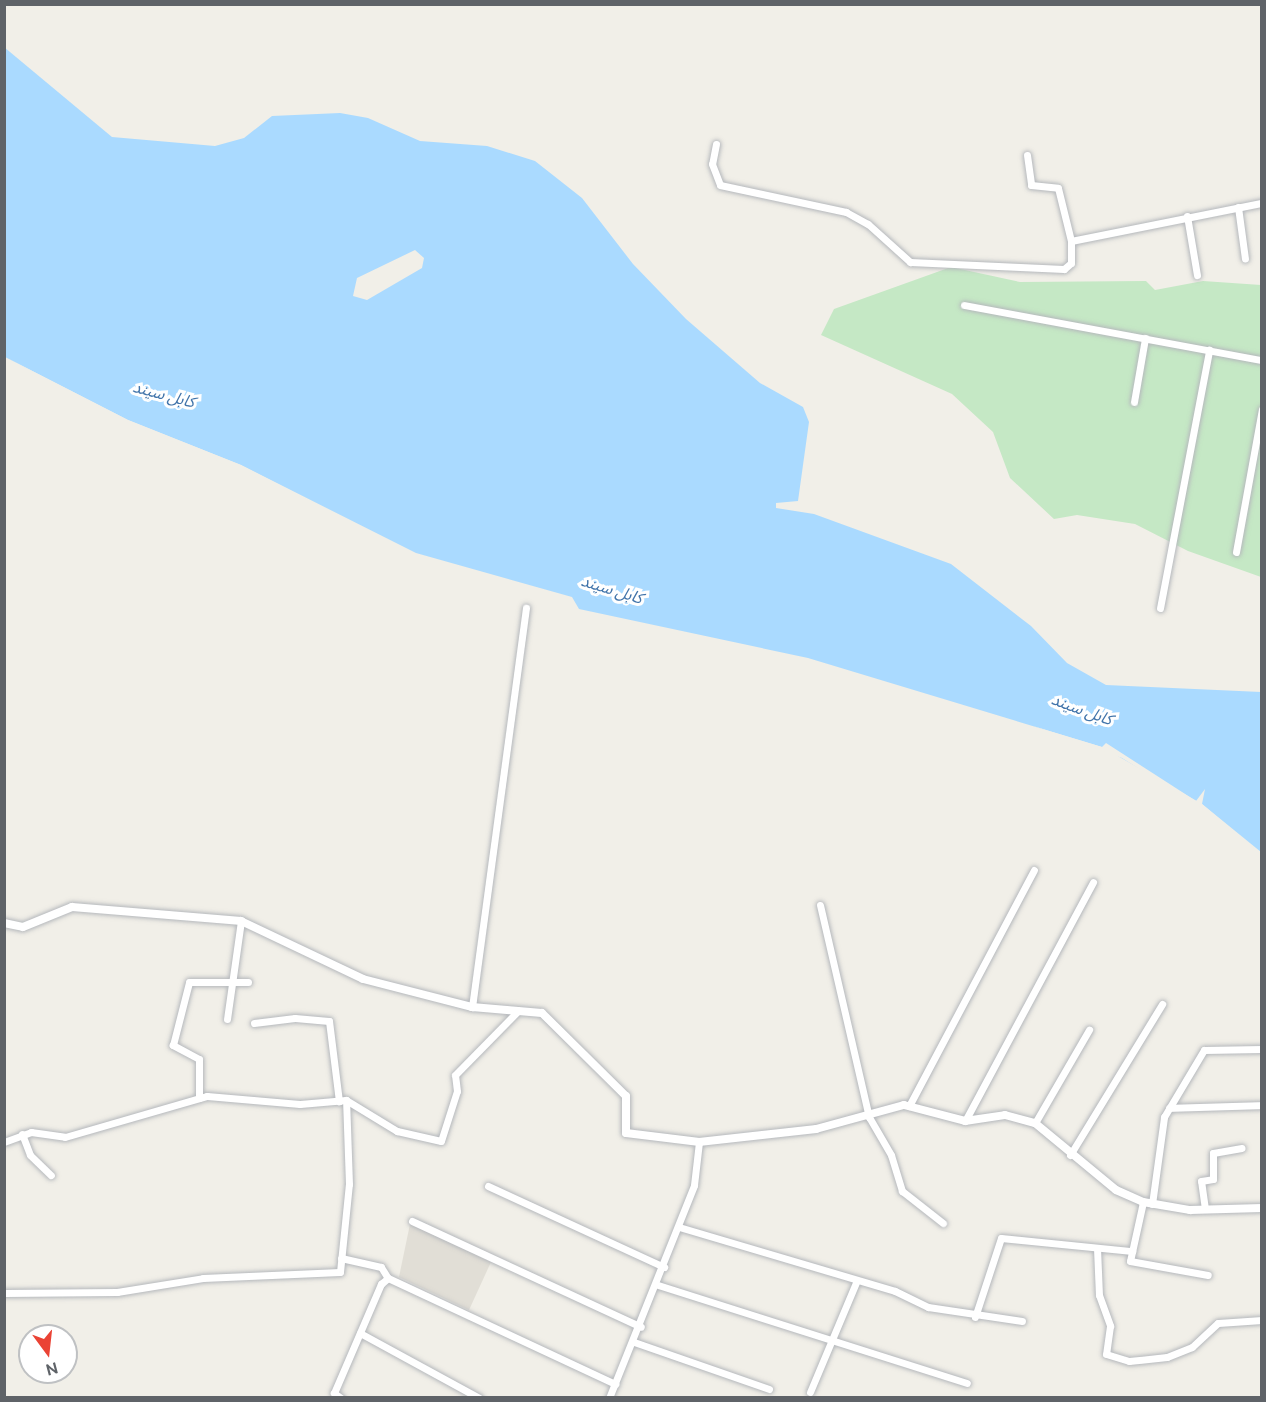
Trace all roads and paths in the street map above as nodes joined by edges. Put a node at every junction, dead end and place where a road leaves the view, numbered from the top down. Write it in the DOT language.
graph roads {
  1 [pos="716,144"];
  2 [pos="1027,155"];
  3 [pos="1262,203"];
  4 [pos="1238,207"];
  5 [pos="1187,216"];
  6 [pos="1071,241"];
  7 [pos="1245,259"];
  8 [pos="1197,275"];
  9 [pos="964,305"];
  10 [pos="1145,338"];
  11 [pos="1209,350"];
  12 [pos="1262,360"];
  13 [pos="1134,402"];
  14 [pos="1262,409"];
  15 [pos="1236,552"];
  16 [pos="526,608"];
  17 [pos="1160,608"];
  18 [pos="1034,870"];
  19 [pos="1093,882"];
  20 [pos="820,905"];
  21 [pos="241,921"];
  22 [pos="4,923"];
  23 [pos="232,982"];
  24 [pos="248,982"];
  25 [pos="1162,1004"];
  26 [pos="472,1007"];
  27 [pos="518,1011"];
  28 [pos="227,1019"];
  29 [pos="254,1023"];
  30 [pos="1089,1029"];
  31 [pos="1262,1049"];
  32 [pos="199,1098"];
  33 [pos="342,1100"];
  34 [pos="1262,1105"];
  35 [pos="909,1106"];
  36 [pos="1169,1108"];
  37 [pos="869,1117"];
  38 [pos="965,1121"];
  39 [pos="1035,1123"];
  40 [pos="22,1134"];
  41 [pos="4,1142"];
  42 [pos="699,1142"];
  43 [pos="1242,1148"];
  44 [pos="1070,1155"];
  45 [pos="51,1175"];
  46 [pos="488,1186"];
  47 [pos="1148,1203"];
  48 [pos="1262,1208"];
  49 [pos="1205,1209"];
  50 [pos="412,1221"];
  51 [pos="943,1223"];
  52 [pos="679,1227"];
  53 [pos="1097,1248"];
  54 [pos="1132,1251"];
  55 [pos="341,1258"];
  56 [pos="664,1267"];
  57 [pos="1208,1275"];
  58 [pos="388,1278"];
  59 [pos="857,1280"];
  60 [pos="658,1285"];
  61 [pos="4,1293"];
  62 [pos="975,1317"];
  63 [pos="1262,1320"];
  64 [pos="1022,1321"];
  65 [pos="641,1327"];
  66 [pos="360,1333"];
  67 [pos="831,1341"];
  68 [pos="634,1342"];
  69 [pos="967,1383"];
  70 [pos="615,1384"];
  71 [pos="769,1389"];
  72 [pos="810,1392"];
  73 [pos="341,1398"];
  74 [pos="479,1398"];
  75 [pos="609,1398"];
  1 -- 6 [label="street"];
  2 -- 6 [label="street"];
  3 -- 4 [label="street"];
  4 -- 5 [label="street"];
  4 -- 7 [label="street"];
  5 -- 6 [label="street"];
  5 -- 8 [label="street"];
  9 -- 10 [label="street"];
  10 -- 11 [label="street"];
  10 -- 13 [label="street"];
  11 -- 12 [label="street"];
  11 -- 17 [label="street"];
  14 -- 15 [label="street"];
  16 -- 26 [label="street"];
  18 -- 35 [label="street"];
  19 -- 38 [label="street"];
  20 -- 37 [label="street"];
  21 -- 22 [label="street"];
  21 -- 23 [label="street"];
  21 -- 26 [label="street"];
  23 -- 24 [label="street"];
  23 -- 28 [label="street"];
  23 -- 32 [label="street"];
  25 -- 44 [label="street"];
  26 -- 27 [label="street"];
  27 -- 33 [label="street"];
  27 -- 42 [label="street"];
  29 -- 33 [label="street"];
  30 -- 39 [label="street"];
  31 -- 36 [label="street"];
  32 -- 33 [label="street"];
  32 -- 40 [label="street"];
  33 -- 55 [label="street"];
  34 -- 36 [label="street"];
  35 -- 37 [label="street"];
  35 -- 38 [label="street"];
  36 -- 47 [label="street"];
  37 -- 42 [label="street"];
  37 -- 51 [label="street"];
  38 -- 39 [label="street"];
  39 -- 44 [label="street"];
  40 -- 41 [label="street"];
  40 -- 45 [label="street"];
  42 -- 52 [label="street"];
  43 -- 49 [label="street"];
  44 -- 47 [label="street"];
  46 -- 56 [label="street"];
  47 -- 49 [label="street"];
  47 -- 54 [label="street"];
  48 -- 49 [label="street"];
  50 -- 65 [label="street"];
  52 -- 56 [label="street"];
  52 -- 59 [label="street"];
  53 -- 54 [label="street"];
  53 -- 62 [label="street"];
  53 -- 63 [label="street"];
  54 -- 57 [label="street"];
  55 -- 58 [label="street"];
  55 -- 61 [label="street"];
  56 -- 60 [label="street"];
  58 -- 66 [label="street"];
  58 -- 70 [label="street"];
  59 -- 62 [label="street"];
  59 -- 67 [label="street"];
  60 -- 65 [label="street"];
  60 -- 67 [label="street"];
  62 -- 64 [label="street"];
  65 -- 68 [label="street"];
  66 -- 73 [label="street"];
  66 -- 74 [label="street"];
  67 -- 69 [label="street"];
  67 -- 72 [label="street"];
  68 -- 70 [label="street"];
  68 -- 71 [label="street"];
  70 -- 75 [label="street"];
}
